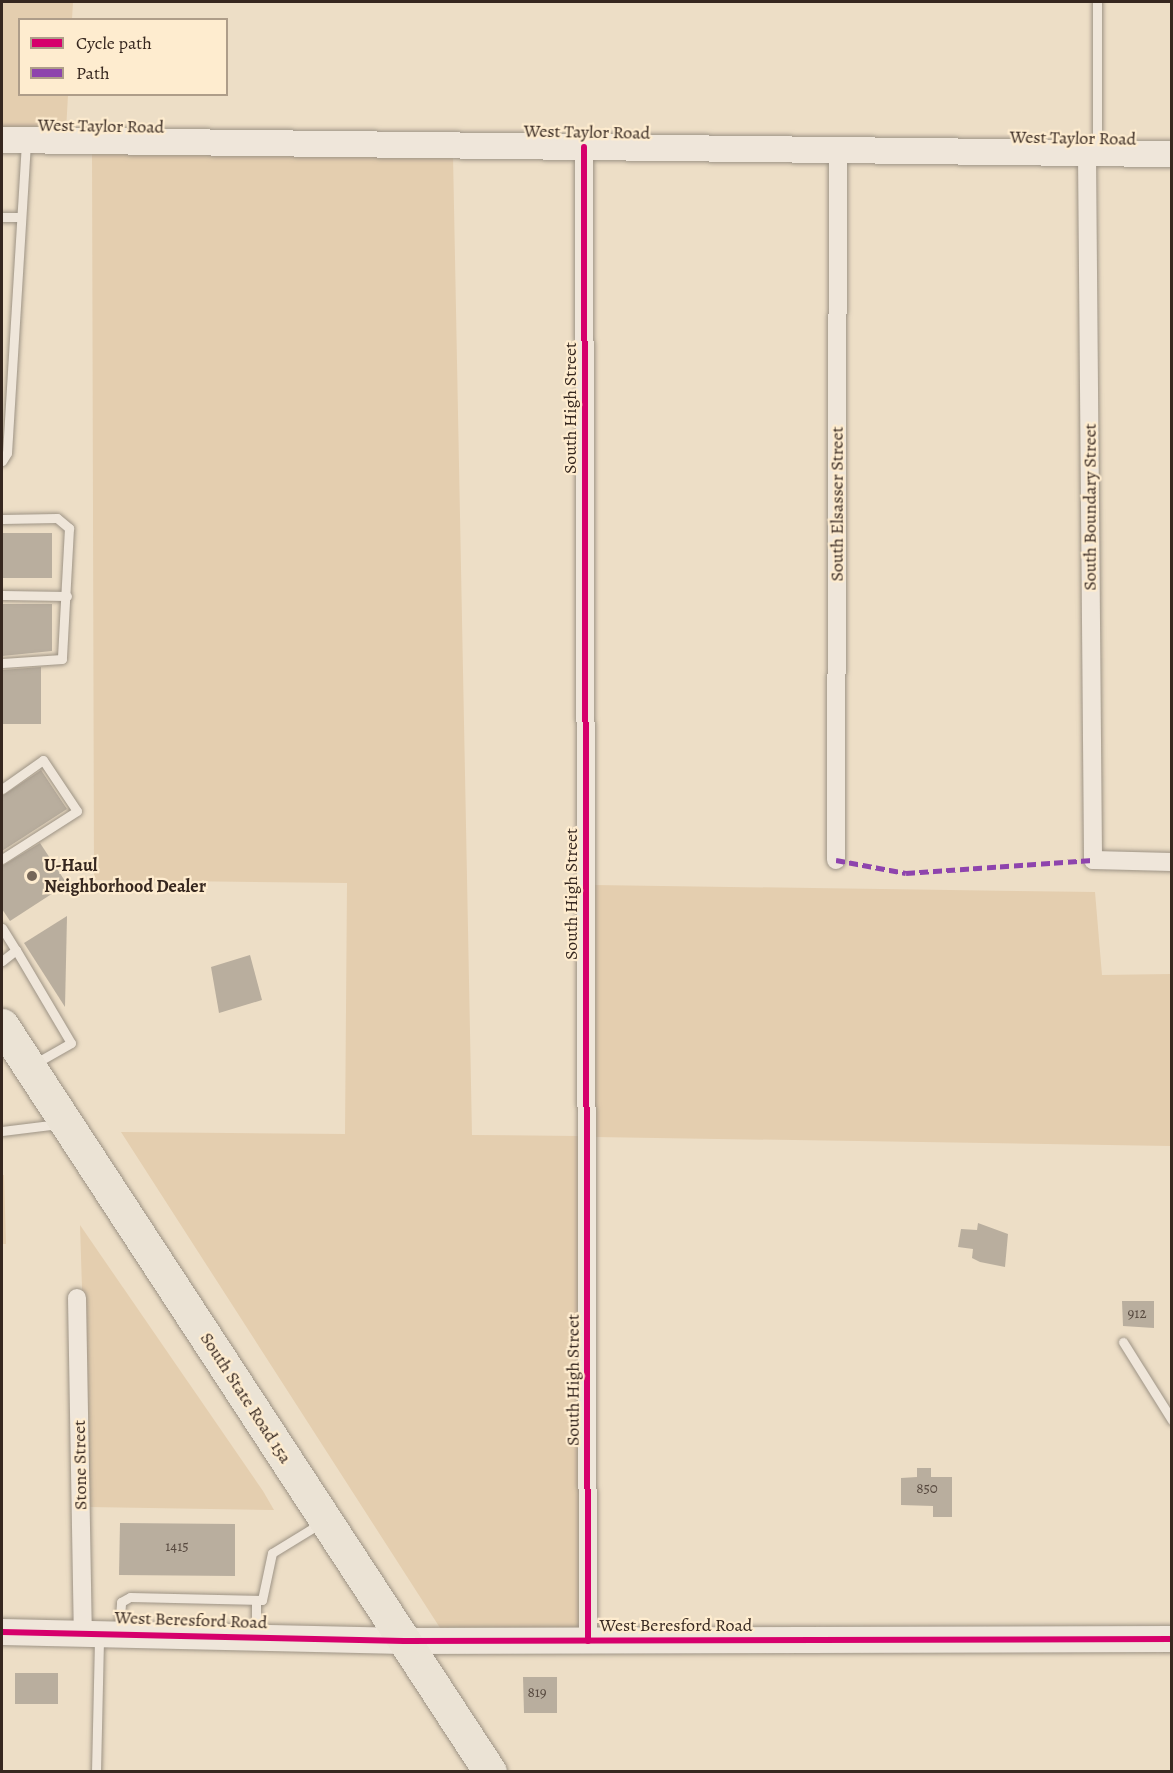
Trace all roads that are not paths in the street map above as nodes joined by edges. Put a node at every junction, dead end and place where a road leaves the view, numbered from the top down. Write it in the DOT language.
graph roads {
  1 [pos="1097,2"];
  2 [pos="14,140"];
  3 [pos="584,147"];
  4 [pos="838,149"];
  5 [pos="1092,154"];
  6 [pos="1172,154"];
  7 [pos="2,217"];
  8 [pos="21,217"];
  9 [pos="2,461"];
  10 [pos="2,519"];
  11 [pos="2,595"];
  12 [pos="68,596"];
  13 [pos="2,663"];
  14 [pos="2,789"];
  15 [pos="2,859"];
  16 [pos="836,860"];
  17 [pos="1172,862"];
  18 [pos="2,928"];
  19 [pos="16,950"];
  20 [pos="2,961"];
  21 [pos="2,1025"];
  22 [pos="29,1067"];
  23 [pos="65,1123"];
  24 [pos="2,1131"];
  25 [pos="77,1298"];
  26 [pos="1123,1342"];
  27 [pos="1172,1420"];
  28 [pos="326,1520"];
  29 [pos="256,1600"];
  30 [pos="2,1632"];
  31 [pos="100,1632"];
  32 [pos="256,1636"];
  33 [pos="1172,1639"];
  34 [pos="404,1641"];
  35 [pos="588,1641"];
  36 [pos="96,1772"];
  37 [pos="490,1772"];
  1 -- 5 [label="lane"];
  2 -- 3 [label="street, West Taylor Road"];
  2 -- 8 [label="lane"];
  3 -- 4 [label="street, West Taylor Road"];
  3 -- 35 [label="street, South High Street"];
  4 -- 5 [label="street, West Taylor Road"];
  4 -- 16 [label="street, South Elsasser Street"];
  5 -- 6 [label="street, West Taylor Road"];
  5 -- 17 [label="street, South Boundary Street"];
  7 -- 8 [label="lane"];
  8 -- 9 [label="lane"];
  10 -- 12 [label="lane"];
  11 -- 12 [label="lane"];
  12 -- 13 [label="lane"];
  14 -- 15 [label="lane"];
  18 -- 19 [label="lane"];
  19 -- 20 [label="lane"];
  19 -- 22 [label="lane"];
  21 -- 22 [label="highway, South State Road 15a"];
  22 -- 23 [label="highway, South State Road 15a"];
  23 -- 24 [label="lane"];
  23 -- 28 [label="highway, South State Road 15a"];
  25 -- 31 [label="street, Stone Street"];
  26 -- 27 [label="lane"];
  28 -- 29 [label="lane"];
  28 -- 34 [label="highway, South State Road 15a"];
  29 -- 31 [label="lane"];
  29 -- 32 [label="lane"];
  30 -- 31 [label="street, West Beresford Road"];
  31 -- 32 [label="street, West Beresford Road"];
  31 -- 36 [label="lane"];
  32 -- 34 [label="street, West Beresford Road"];
  33 -- 35 [label="street, West Beresford Road"];
  34 -- 35 [label="street, West Beresford Road"];
  34 -- 37 [label="highway, South State Road 15a"];
}
